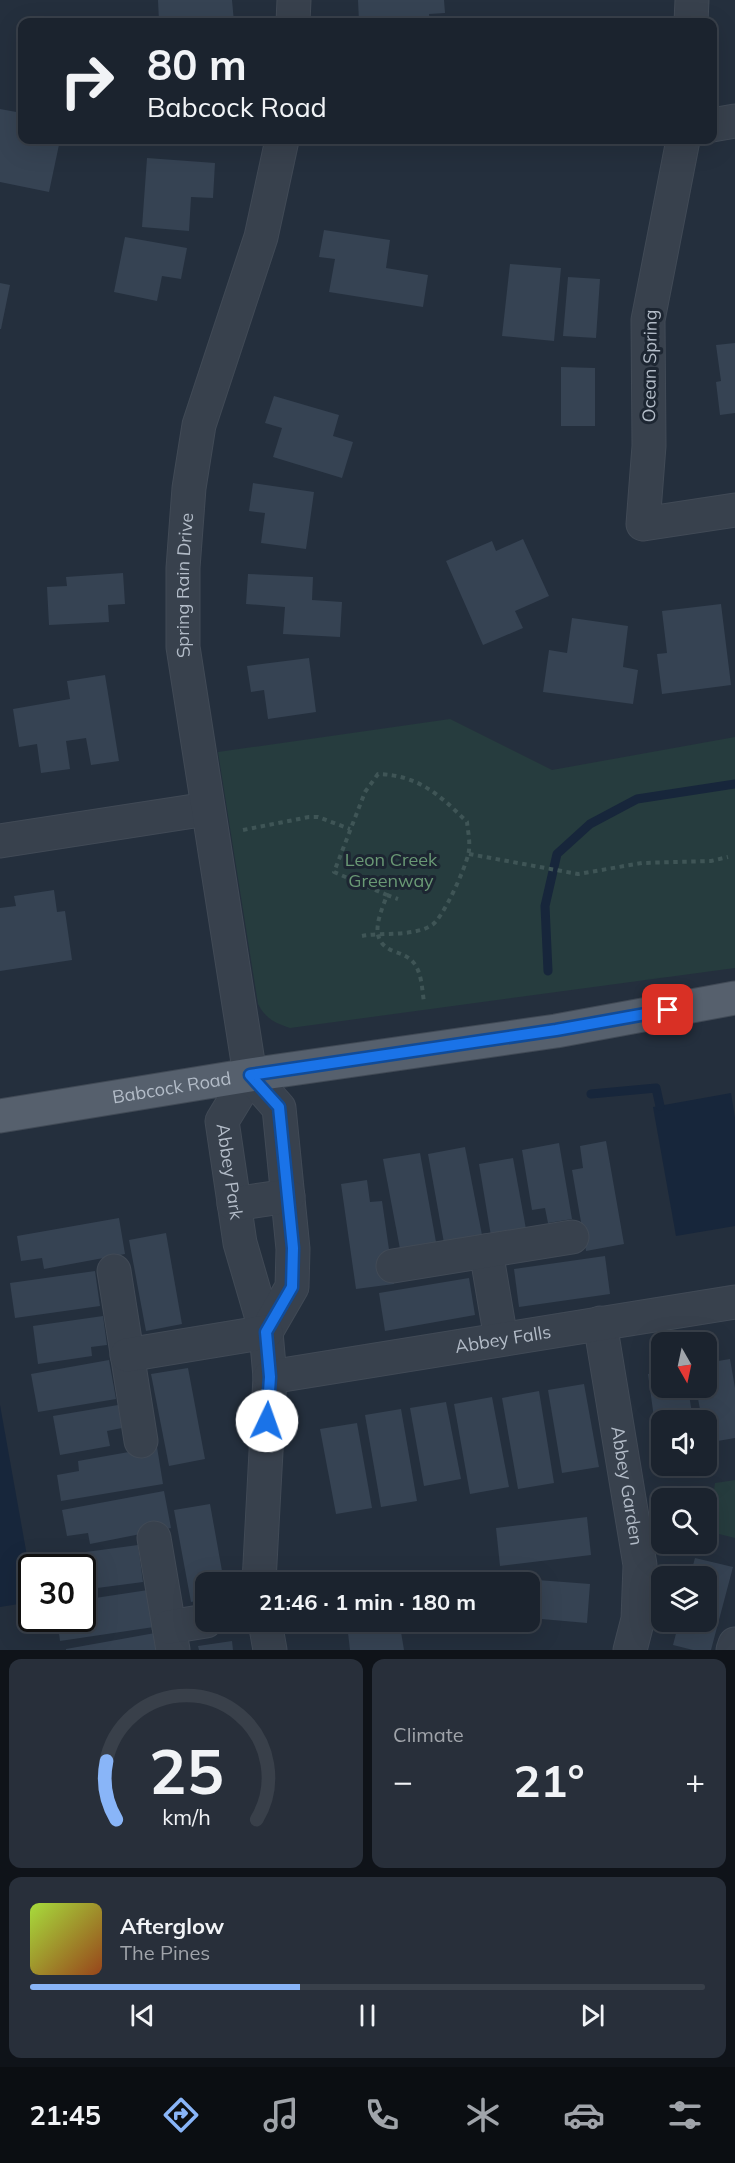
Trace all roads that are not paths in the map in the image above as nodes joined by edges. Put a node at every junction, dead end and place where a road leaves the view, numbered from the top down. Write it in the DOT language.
graph roads {
  1 [pos="294,0"];
  2 [pos="692,0"];
  3 [pos="293,18"];
  4 [pos="691,18"];
  5 [pos="735,121"];
  6 [pos="717,124"];
  7 [pos="281,144"];
  8 [pos="682,144"];
  9 [pos="735,510"];
  10 [pos="207,809"];
  11 [pos="0,841"];
  12 [pos="735,998"];
  13 [pos="250,1075"];
  14 [pos="0,1116"];
  15 [pos="288,1196"];
  16 [pos="234,1204"];
  17 [pos="572,1238"];
  18 [pos="486,1251"];
  19 [pos="393,1266"];
  20 [pos="114,1271"];
  21 [pos="735,1302"];
  22 [pos="600,1323"];
  23 [pos="266,1332"];
  24 [pos="501,1339"];
  25 [pos="127,1355"];
  26 [pos="270,1377"];
  27 [pos="141,1441"];
  28 [pos="154,1538"];
  29 [pos="260,1572"];
  30 [pos="195,1627"];
  31 [pos="267,1632"];
  32 [pos="171,1639"];
  33 [pos="735,1644"];
  34 [pos="270,1650"];
  35 [pos="630,1650"];
  36 [pos="733,1650"];
  1 -- 3 [label="street"];
  2 -- 4 [label="street"];
  5 -- 6 [label="street"];
  7 -- 10 [label="street, Spring Rain Drive"];
  8 -- 9 [label="street, Ocean Spring"];
  10 -- 11 [label="street"];
  10 -- 13 [label="street, Spring Rain Drive"];
  12 -- 13 [label="main road, Babcock Road"];
  13 -- 14 [label="main road, Babcock Road"];
  13 -- 15 [label="street"];
  13 -- 16 [label="street, Abbey Park"];
  15 -- 16 [label="street"];
  15 -- 23 [label="street"];
  16 -- 23 [label="street, Abbey Park"];
  17 -- 18 [label="street"];
  18 -- 19 [label="street"];
  18 -- 24 [label="street"];
  20 -- 25 [label="street"];
  21 -- 22 [label="street, Abbey Falls"];
  22 -- 24 [label="street, Abbey Falls"];
  22 -- 35 [label="street, Abbey Garden"];
  23 -- 25 [label="street"];
  23 -- 26 [label="street, Abbey Park"];
  24 -- 26 [label="street, Abbey Falls"];
  25 -- 27 [label="street"];
  26 -- 29 [label="street, Abbey Park"];
  28 -- 32 [label="street"];
  30 -- 32 [label="street"];
  31 -- 34 [label="street"];
  33 -- 36 [label="street"];
}
